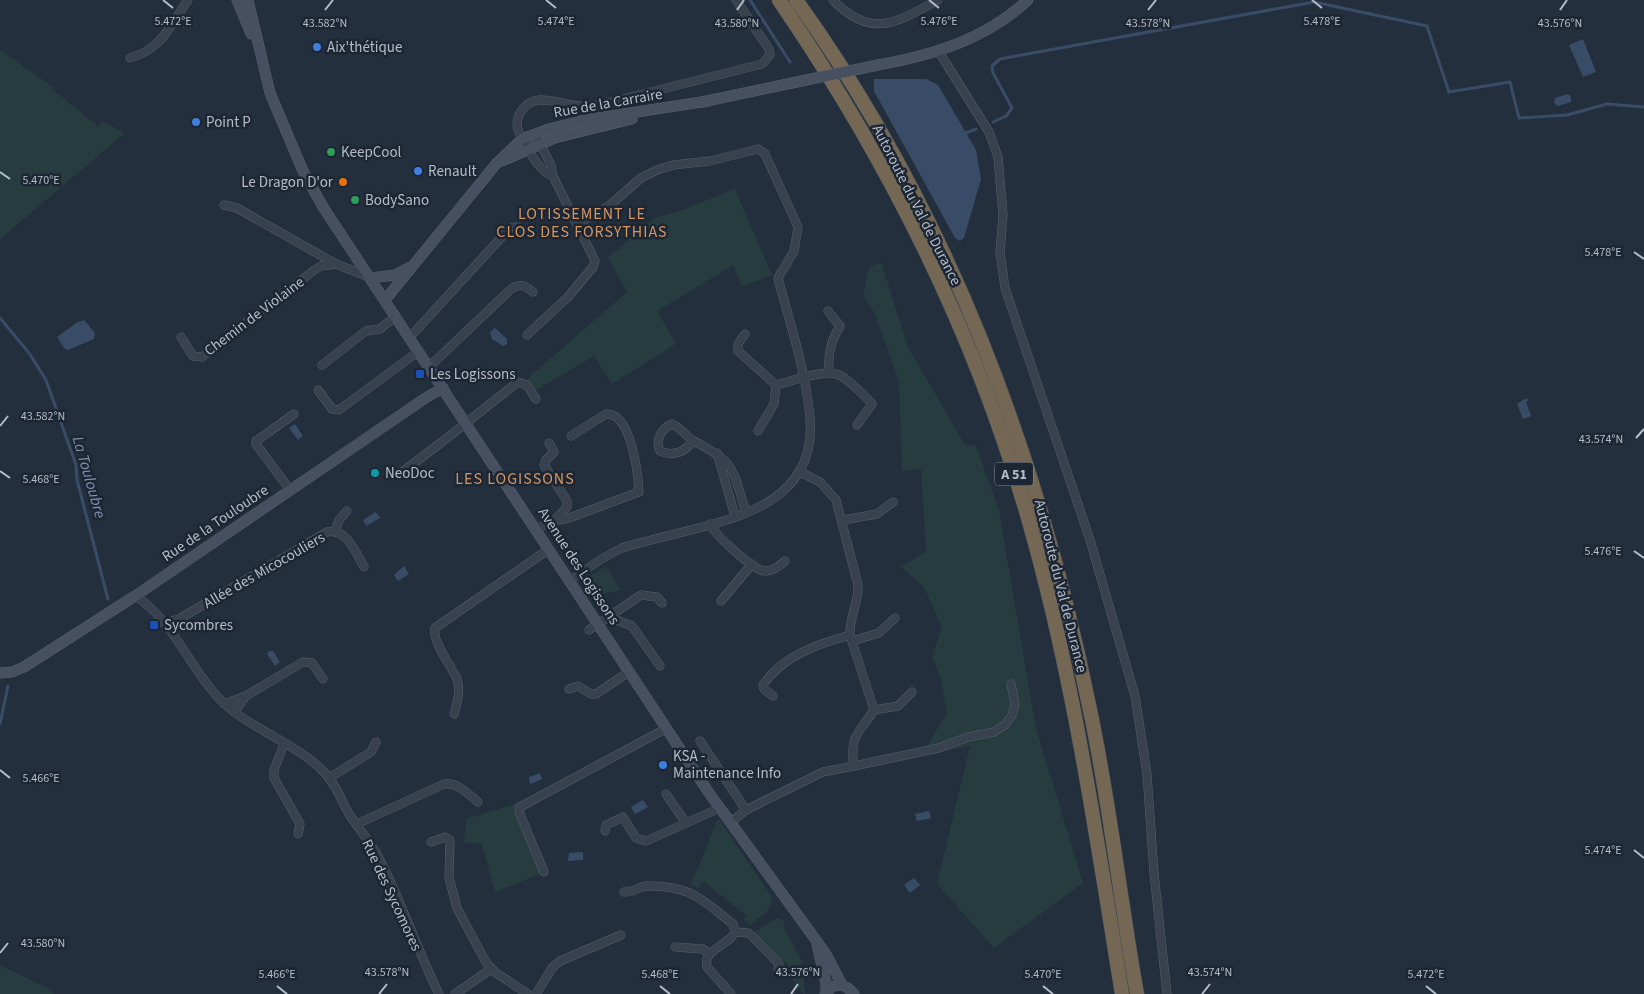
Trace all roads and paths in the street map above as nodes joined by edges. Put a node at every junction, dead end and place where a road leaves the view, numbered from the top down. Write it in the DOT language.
graph roads {
  1 [pos="188,0"];
  2 [pos="237,0"];
  3 [pos="248,0"];
  4 [pos="736,0"];
  5 [pos="779,0"];
  6 [pos="796,0"];
  7 [pos="833,0"];
  8 [pos="938,0"];
  9 [pos="1028,0"];
  10 [pos="939,52"];
  11 [pos="130,58"];
  12 [pos="263,65"];
  13 [pos="708,101"];
  14 [pos="537,139"];
  15 [pos="525,144"];
  16 [pos="553,176"];
  17 [pos="224,206"];
  18 [pos="577,224"];
  19 [pos="524,232"];
  20 [pos="416,262"];
  21 [pos="336,264"];
  22 [pos="370,278"];
  23 [pos="533,292"];
  24 [pos="385,300"];
  25 [pos="828,311"];
  26 [pos="396,316"];
  27 [pos="745,334"];
  28 [pos="527,335"];
  29 [pos="181,336"];
  30 [pos="410,337"];
  31 [pos="419,351"];
  32 [pos="322,365"];
  33 [pos="429,367"];
  34 [pos="829,374"];
  35 [pos="803,377"];
  36 [pos="776,385"];
  37 [pos="443,388"];
  38 [pos="318,390"];
  39 [pos="536,399"];
  40 [pos="294,414"];
  41 [pos="466,422"];
  42 [pos="857,425"];
  43 [pos="758,431"];
  44 [pos="571,436"];
  45 [pos="693,441"];
  46 [pos="549,443"];
  47 [pos="717,454"];
  48 [pos="800,472"];
  49 [pos="399,474"];
  50 [pos="290,490"];
  51 [pos="893,502"];
  52 [pos="347,511"];
  53 [pos="746,513"];
  54 [pos="735,516"];
  55 [pos="843,520"];
  56 [pos="554,521"];
  57 [pos="710,524"];
  58 [pos="536,529"];
  59 [pos="335,532"];
  60 [pos="549,549"];
  61 [pos="785,561"];
  62 [pos="752,564"];
  63 [pos="364,566"];
  64 [pos="570,580"];
  65 [pos="147,588"];
  66 [pos="135,596"];
  67 [pos="721,601"];
  68 [pos="662,603"];
  69 [pos="154,610"];
  70 [pos="608,617"];
  71 [pos="895,618"];
  72 [pos="179,619"];
  73 [pos="163,623"];
  74 [pos="599,623"];
  75 [pos="589,630"];
  76 [pos="171,634"];
  77 [pos="851,638"];
  78 [pos="660,666"];
  79 [pos="630,671"];
  80 [pos="0,673"];
  81 [pos="323,679"];
  82 [pos="1011,684"];
  83 [pos="569,689"];
  84 [pos="912,692"];
  85 [pos="246,696"];
  86 [pos="773,696"];
  87 [pos="224,704"];
  88 [pos="874,710"];
  89 [pos="1091,711"];
  90 [pos="234,712"];
  91 [pos="454,714"];
  92 [pos="667,728"];
  93 [pos="700,741"];
  94 [pos="376,742"];
  95 [pos="284,744"];
  96 [pos="854,766"];
  97 [pos="329,778"];
  98 [pos="666,794"];
  99 [pos="478,802"];
  100 [pos="720,808"];
  101 [pos="746,810"];
  102 [pos="730,822"];
  103 [pos="686,823"];
  104 [pos="357,824"];
  105 [pos="605,831"];
  106 [pos="298,834"];
  107 [pos="431,842"];
  108 [pos="544,872"];
  109 [pos="624,892"];
  110 [pos="735,932"];
  111 [pos="621,935"];
  112 [pos="816,941"];
  113 [pos="675,947"];
  114 [pos="709,954"];
  115 [pos="492,969"];
  116 [pos="778,969"];
  117 [pos="842,985"];
  118 [pos="825,993"];
  119 [pos="439,994"];
  120 [pos="455,994"];
  121 [pos="528,994"];
  122 [pos="536,994"];
  123 [pos="731,994"];
  124 [pos="854,994"];
  125 [pos="1122,994"];
  126 [pos="1137,994"];
  127 [pos="1145,994"];
  128 [pos="1167,994"];
  1 -- 11 [label="street"];
  2 -- 12 [label="street, Avenue des Logissons"];
  3 -- 12 [label="street, Avenue des Logissons"];
  4 -- 15 [label="street"];
  5 -- 125 [label="highway, Autoroute du Val de Durance / A 51"];
  6 -- 89 [label="highway, Autoroute du Val de Durance / A 51"];
  7 -- 8 [label="street"];
  9 -- 10 [label="street"];
  10 -- 13 [label="street, bridge"];
  10 -- 128 [label="street"];
  12 -- 22 [label="street, Avenue des Logissons"];
  13 -- 14 [label="street, Rue de la Carraire"];
  13 -- 14 [label="street, Rue de la Carraire"];
  14 -- 15 [label="street, Rue de la Carraire"];
  14 -- 16 [label="street"];
  15 -- 16 [label="street"];
  15 -- 20 [label="street, Rue de la Carraire"];
  16 -- 18 [label="street"];
  17 -- 21 [label="street"];
  18 -- 28 [label="street"];
  18 -- 35 [label="street"];
  19 -- 30 [label="street"];
  20 -- 22 [label="street, Rue de la Carraire"];
  20 -- 24 [label="street, Rue de la Carraire"];
  21 -- 22 [label="street"];
  21 -- 29 [label="street, Chemin de Violaine"];
  22 -- 24 [label="street, Avenue des Logissons"];
  23 -- 33 [label="street"];
  24 -- 26 [label="street, Avenue des Logissons"];
  25 -- 34 [label="street"];
  26 -- 30 [label="street, Avenue des Logissons"];
  26 -- 32 [label="street"];
  27 -- 36 [label="street"];
  30 -- 31 [label="street, Avenue des Logissons"];
  31 -- 33 [label="street, Avenue des Logissons"];
  31 -- 38 [label="street"];
  33 -- 37 [label="street, Avenue des Logissons"];
  34 -- 35 [label="street"];
  34 -- 42 [label="street"];
  35 -- 36 [label="street"];
  35 -- 48 [label="street"];
  36 -- 43 [label="street"];
  37 -- 41 [label="street, Avenue des Logissons"];
  37 -- 50 [label="street, Rue de la Touloubre"];
  39 -- 41 [label="street"];
  40 -- 50 [label="street"];
  41 -- 49 [label="street"];
  41 -- 58 [label="street, Avenue des Logissons"];
  44 -- 56 [label="street"];
  45 -- 45 [label="street"];
  45 -- 47 [label="street"];
  46 -- 56 [label="street"];
  47 -- 53 [label="street"];
  47 -- 54 [label="street"];
  48 -- 53 [label="street"];
  48 -- 55 [label="street"];
  50 -- 65 [label="street, Rue de la Touloubre"];
  51 -- 55 [label="street"];
  52 -- 59 [label="street"];
  53 -- 54 [label="street"];
  54 -- 57 [label="street"];
  55 -- 77 [label="street"];
  56 -- 58 [label="street"];
  57 -- 62 [label="street"];
  57 -- 64 [label="street"];
  58 -- 60 [label="street, Avenue des Logissons"];
  59 -- 63 [label="street, Allée des Micocouliers"];
  59 -- 72 [label="street, Allée des Micocouliers"];
  60 -- 64 [label="street, Avenue des Logissons"];
  60 -- 91 [label="street"];
  61 -- 62 [label="street"];
  62 -- 67 [label="street"];
  64 -- 74 [label="street, Avenue des Logissons"];
  65 -- 66 [label="street, Rue de la Touloubre"];
  65 -- 69 [label="street"];
  66 -- 69 [label="street"];
  66 -- 80 [label="street, Rue de la Touloubre"];
  68 -- 70 [label="street"];
  69 -- 73 [label="street, Rue des Sycomores"];
  70 -- 74 [label="street"];
  70 -- 78 [label="street"];
  71 -- 77 [label="street"];
  72 -- 73 [label="street, Allée des Micocouliers"];
  72 -- 76 [label="street"];
  73 -- 76 [label="street, Rue des Sycomores"];
  74 -- 75 [label="street"];
  74 -- 79 [label="street, Avenue des Logissons"];
  76 -- 87 [label="street, Rue des Sycomores"];
  77 -- 86 [label="street"];
  77 -- 88 [label="street"];
  79 -- 83 [label="street"];
  79 -- 92 [label="street, Avenue des Logissons"];
  81 -- 85 [label="street"];
  82 -- 96 [label="street"];
  84 -- 88 [label="street"];
  85 -- 87 [label="street"];
  85 -- 90 [label="street"];
  87 -- 90 [label="street, Rue des Sycomores"];
  88 -- 96 [label="street"];
  89 -- 126 [label="highway, Autoroute du Val de Durance / A 51"];
  89 -- 127 [label="highway"];
  90 -- 95 [label="street, Rue des Sycomores"];
  92 -- 100 [label="street, Avenue des Logissons"];
  92 -- 108 [label="street"];
  93 -- 101 [label="street"];
  94 -- 97 [label="street"];
  95 -- 97 [label="street, Rue des Sycomores"];
  95 -- 106 [label="street"];
  96 -- 101 [label="street"];
  97 -- 104 [label="street, Rue des Sycomores"];
  98 -- 103 [label="street"];
  99 -- 104 [label="street"];
  100 -- 102 [label="street, Avenue des Logissons"];
  100 -- 103 [label="street"];
  101 -- 102 [label="street"];
  102 -- 112 [label="street, Avenue des Logissons"];
  103 -- 105 [label="street"];
  104 -- 119 [label="street, Rue des Sycomores"];
  107 -- 115 [label="street"];
  109 -- 110 [label="street"];
  110 -- 114 [label="street"];
  110 -- 116 [label="street"];
  111 -- 122 [label="street"];
  112 -- 117 [label="street, Avenue des Logissons"];
  112 -- 118 [label="street, Avenue des Logissons"];
  113 -- 114 [label="street"];
  114 -- 123 [label="street"];
  115 -- 120 [label="street"];
  115 -- 121 [label="street"];
  117 -- 118 [label="street"];
  117 -- 124 [label="street"];
}
